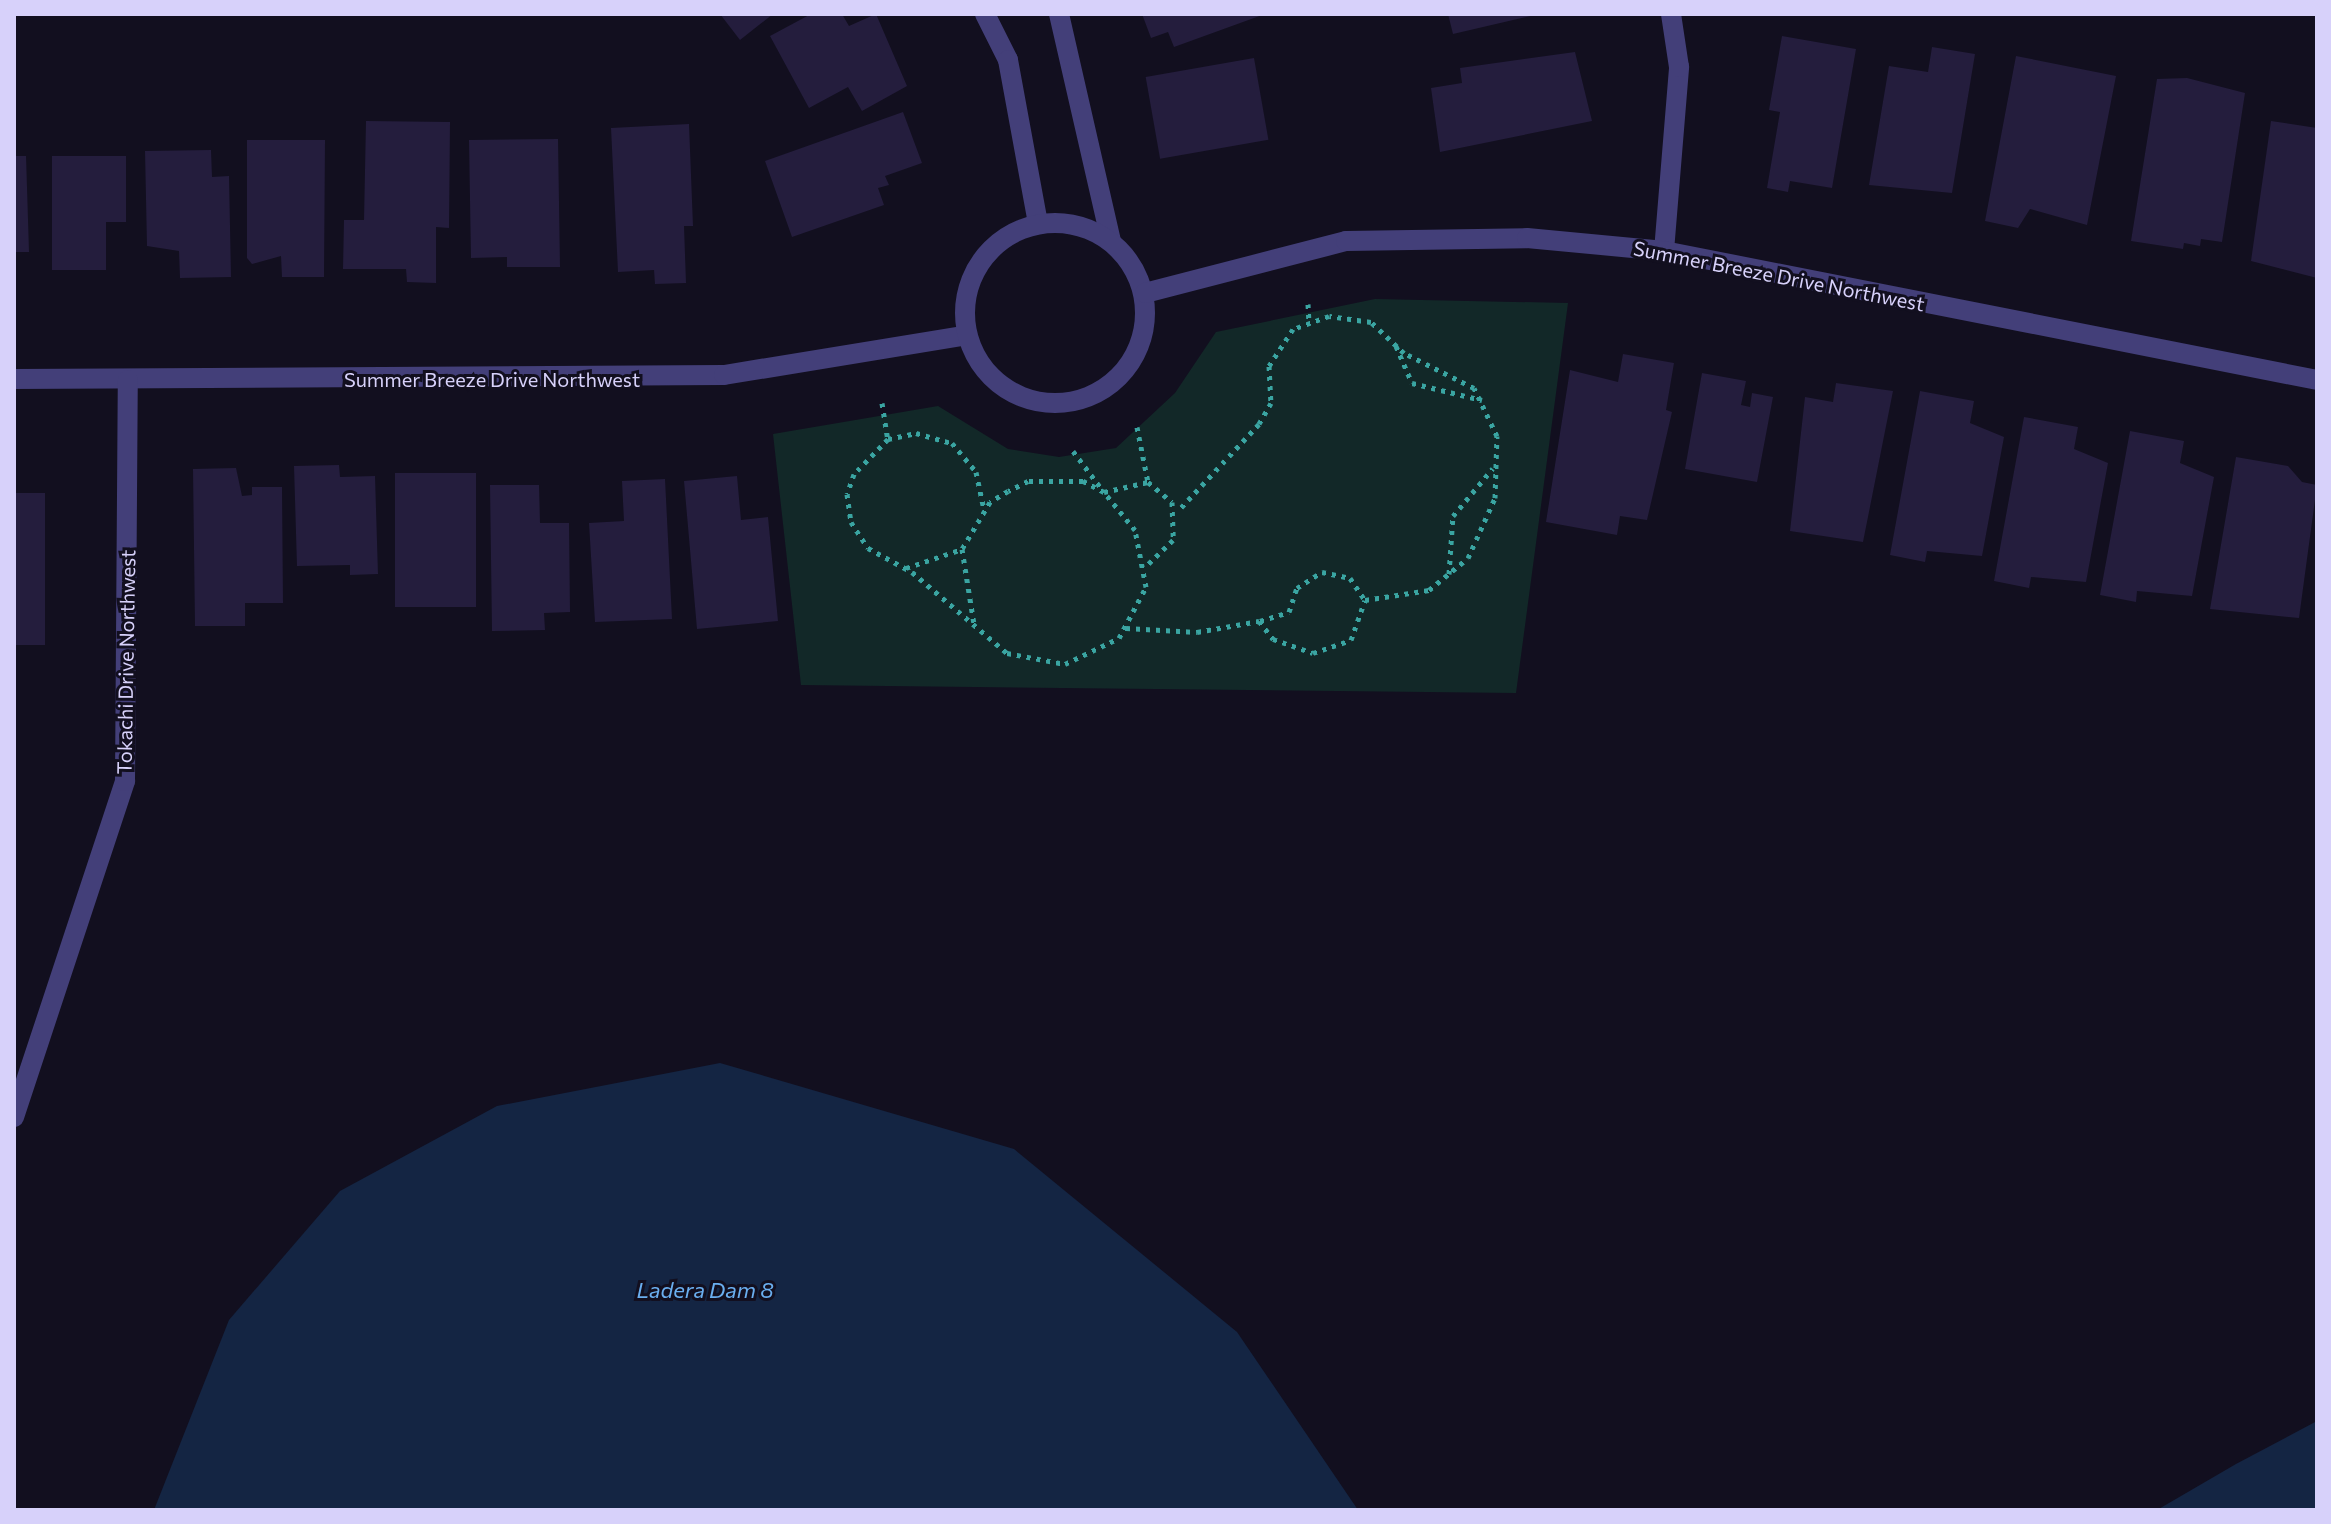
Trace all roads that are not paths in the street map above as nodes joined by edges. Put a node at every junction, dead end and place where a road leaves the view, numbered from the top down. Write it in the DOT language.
graph roads {
  1 [pos="985,14"];
  2 [pos="1059,14"];
  3 [pos="1671,14"];
  4 [pos="1038,223"];
  5 [pos="1111,241"];
  6 [pos="1664,251"];
  7 [pos="1145,293"];
  8 [pos="967,335"];
  9 [pos="14,379"];
  10 [pos="128,380"];
  11 [pos="2317,380"];
  12 [pos="14,1117"];
  1 -- 4 [label="street"];
  2 -- 5 [label="street"];
  3 -- 6 [label="street"];
  4 -- 5 [label="street"];
  4 -- 8 [label="street"];
  5 -- 7 [label="street"];
  6 -- 7 [label="street, Summer Breeze Drive Northwest"];
  6 -- 11 [label="street, Summer Breeze Drive Northwest"];
  7 -- 8 [label="street"];
  8 -- 10 [label="street, Summer Breeze Drive Northwest"];
  9 -- 10 [label="street, Summer Breeze Drive Northwest"];
  10 -- 12 [label="street, Tokachi Drive Northwest"];
}
